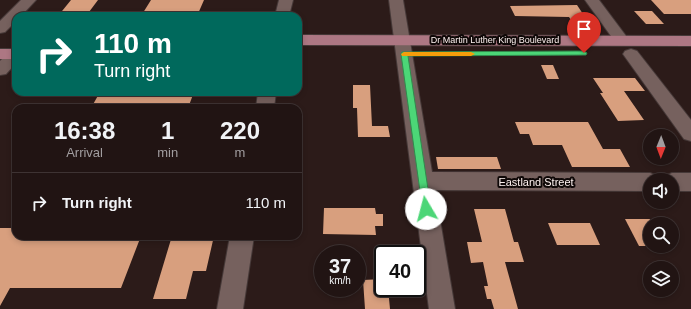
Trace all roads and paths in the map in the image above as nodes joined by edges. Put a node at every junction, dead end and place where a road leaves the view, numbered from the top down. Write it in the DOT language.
graph roads {
  1 [pos="29,0"];
  2 [pos="286,0"];
  3 [pos="396,0"];
  4 [pos="592,0"];
  5 [pos="17,12"];
  6 [pos="283,12"];
  7 [pos="12,17"];
  8 [pos="0,29"];
  9 [pos="302,40"];
  10 [pos="0,41"];
  11 [pos="12,41"];
  12 [pos="690,45"];
  13 [pos="404,47"];
  14 [pos="626,47"];
  15 [pos="0,54"];
  16 [pos="12,54"];
  17 [pos="302,54"];
  18 [pos="12,58"];
  19 [pos="0,70"];
  20 [pos="691,134"];
  21 [pos="422,181"];
  22 [pos="643,182"];
  23 [pos="679,182"];
  24 [pos="691,182"];
  25 [pos="241,240"];
  26 [pos="230,309"];
  27 [pos="442,309"];
  1 -- 5 [label="street"];
  2 -- 6 [label="street"];
  3 -- 13 [label="street"];
  4 -- 14 [label="street"];
  7 -- 8 [label="street"];
  9 -- 13 [label="main road, Dr Martin Luther King Boulevard"];
  10 -- 11 [label="main road"];
  12 -- 14 [label="main road, Dr Martin Luther King Boulevard"];
  13 -- 14 [label="main road, Dr Martin Luther King Boulevard"];
  13 -- 14 [label="main road, Dr Martin Luther King Boulevard"];
  13 -- 17 [label="main road, Dr Martin Luther King Boulevard"];
  13 -- 21 [label="street"];
  14 -- 20 [label="street"];
  15 -- 16 [label="main road"];
  18 -- 19 [label="street"];
  21 -- 22 [label="street, Eastland Street"];
  21 -- 27 [label="street"];
  23 -- 24 [label="street"];
  25 -- 26 [label="street"];
}
